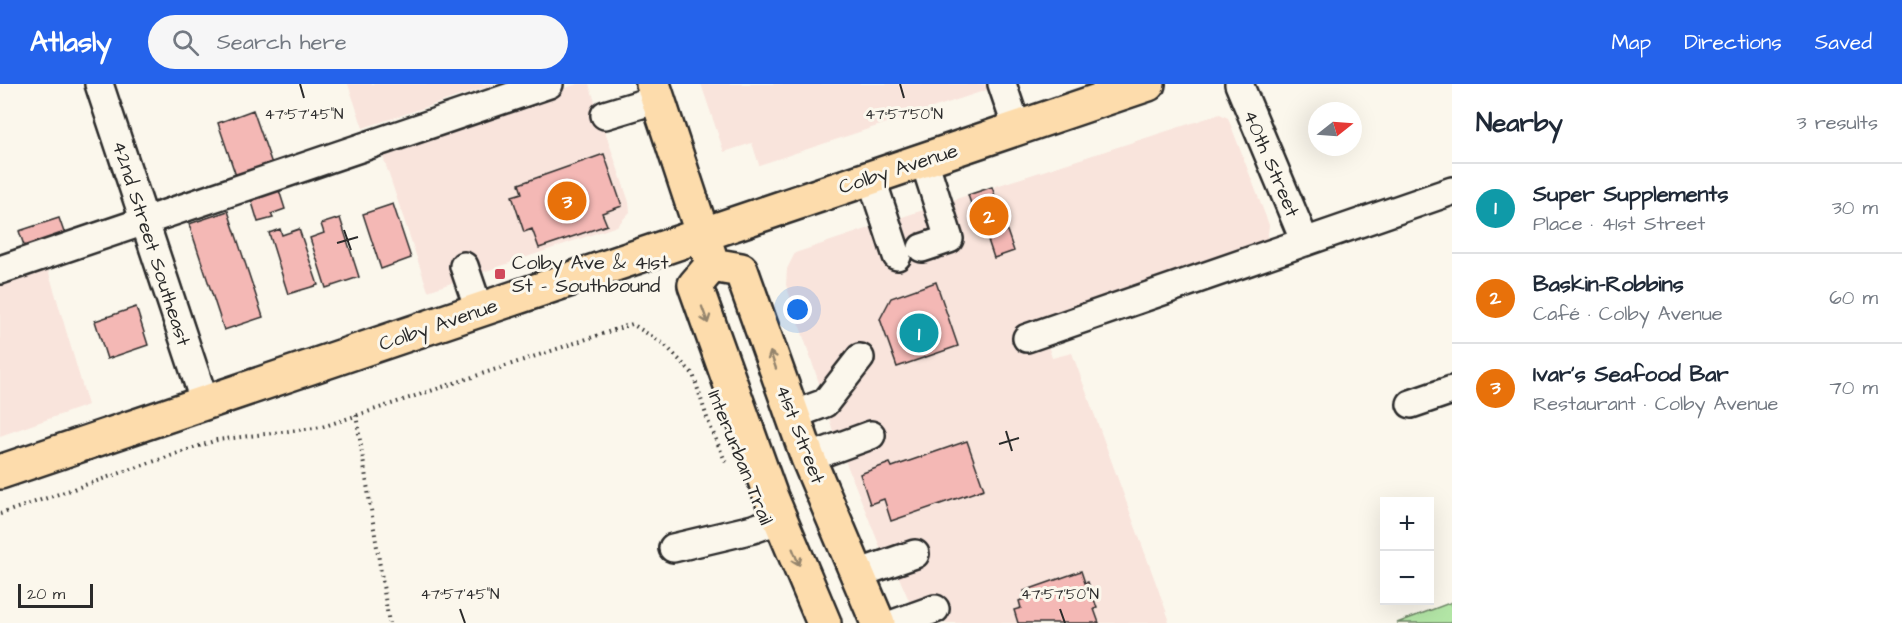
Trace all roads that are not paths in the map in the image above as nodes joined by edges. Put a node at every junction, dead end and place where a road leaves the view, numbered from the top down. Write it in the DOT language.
graph roads {
  1 [pos="99,84"];
  2 [pos="549,84"];
  3 [pos="1002,84"];
  4 [pos="1148,84"];
  5 [pos="1239,84"];
  6 [pos="656,92"];
  7 [pos="605,116"];
  8 [pos="1017,128"];
  9 [pos="924,160"];
  10 [pos="871,177"];
  11 [pos="1452,191"];
  12 [pos="145,221"];
  13 [pos="1305,242"];
  14 [pos="708,250"];
  15 [pos="465,266"];
  16 [pos="0,270"];
  17 [pos="479,310"];
  18 [pos="1027,338"];
  19 [pos="860,358"];
  20 [pos="1452,390"];
  21 [pos="205,403"];
  22 [pos="1411,404"];
  23 [pos="792,415"];
  24 [pos="871,435"];
  25 [pos="808,458"];
  26 [pos="0,472"];
  27 [pos="781,519"];
  28 [pos="673,548"];
  29 [pos="915,554"];
  30 [pos="857,574"];
  31 [pos="935,609"];
  32 [pos="824,623"];
  33 [pos="878,623"];
  34 [pos="896,623"];
  1 -- 12 [label="street, 42nd Street Southeast"];
  2 -- 12 [label="street"];
  3 -- 8 [label="street"];
  4 -- 8 [label="main road, Colby Avenue"];
  5 -- 13 [label="street, 40th Street"];
  6 -- 7 [label="street"];
  6 -- 14 [label="main road"];
  8 -- 9 [label="main road, Colby Avenue"];
  9 -- 10 [label="main road, Colby Avenue"];
  9 -- 10 [label="street"];
  10 -- 14 [label="main road, Colby Avenue"];
  11 -- 13 [label="street"];
  12 -- 16 [label="street"];
  12 -- 21 [label="street, 42nd Street Southeast"];
  13 -- 18 [label="street"];
  14 -- 17 [label="main road, Colby Avenue"];
  23 -- 14 [label="main road, 41st Street, one-way"];
  14 -- 27 [label="main road, one-way"];
  15 -- 17 [label="street"];
  17 -- 21 [label="main road, Colby Avenue"];
  19 -- 23 [label="street"];
  20 -- 22 [label="street"];
  21 -- 26 [label="main road, Colby Avenue"];
  23 -- 25 [label="main road, 41st Street"];
  24 -- 25 [label="street"];
  25 -- 30 [label="main road, 41st Street"];
  27 -- 28 [label="street"];
  27 -- 32 [label="main road, one-way"];
  29 -- 30 [label="street"];
  30 -- 33 [label="main road, 41st Street"];
  31 -- 34 [label="street"];
}
